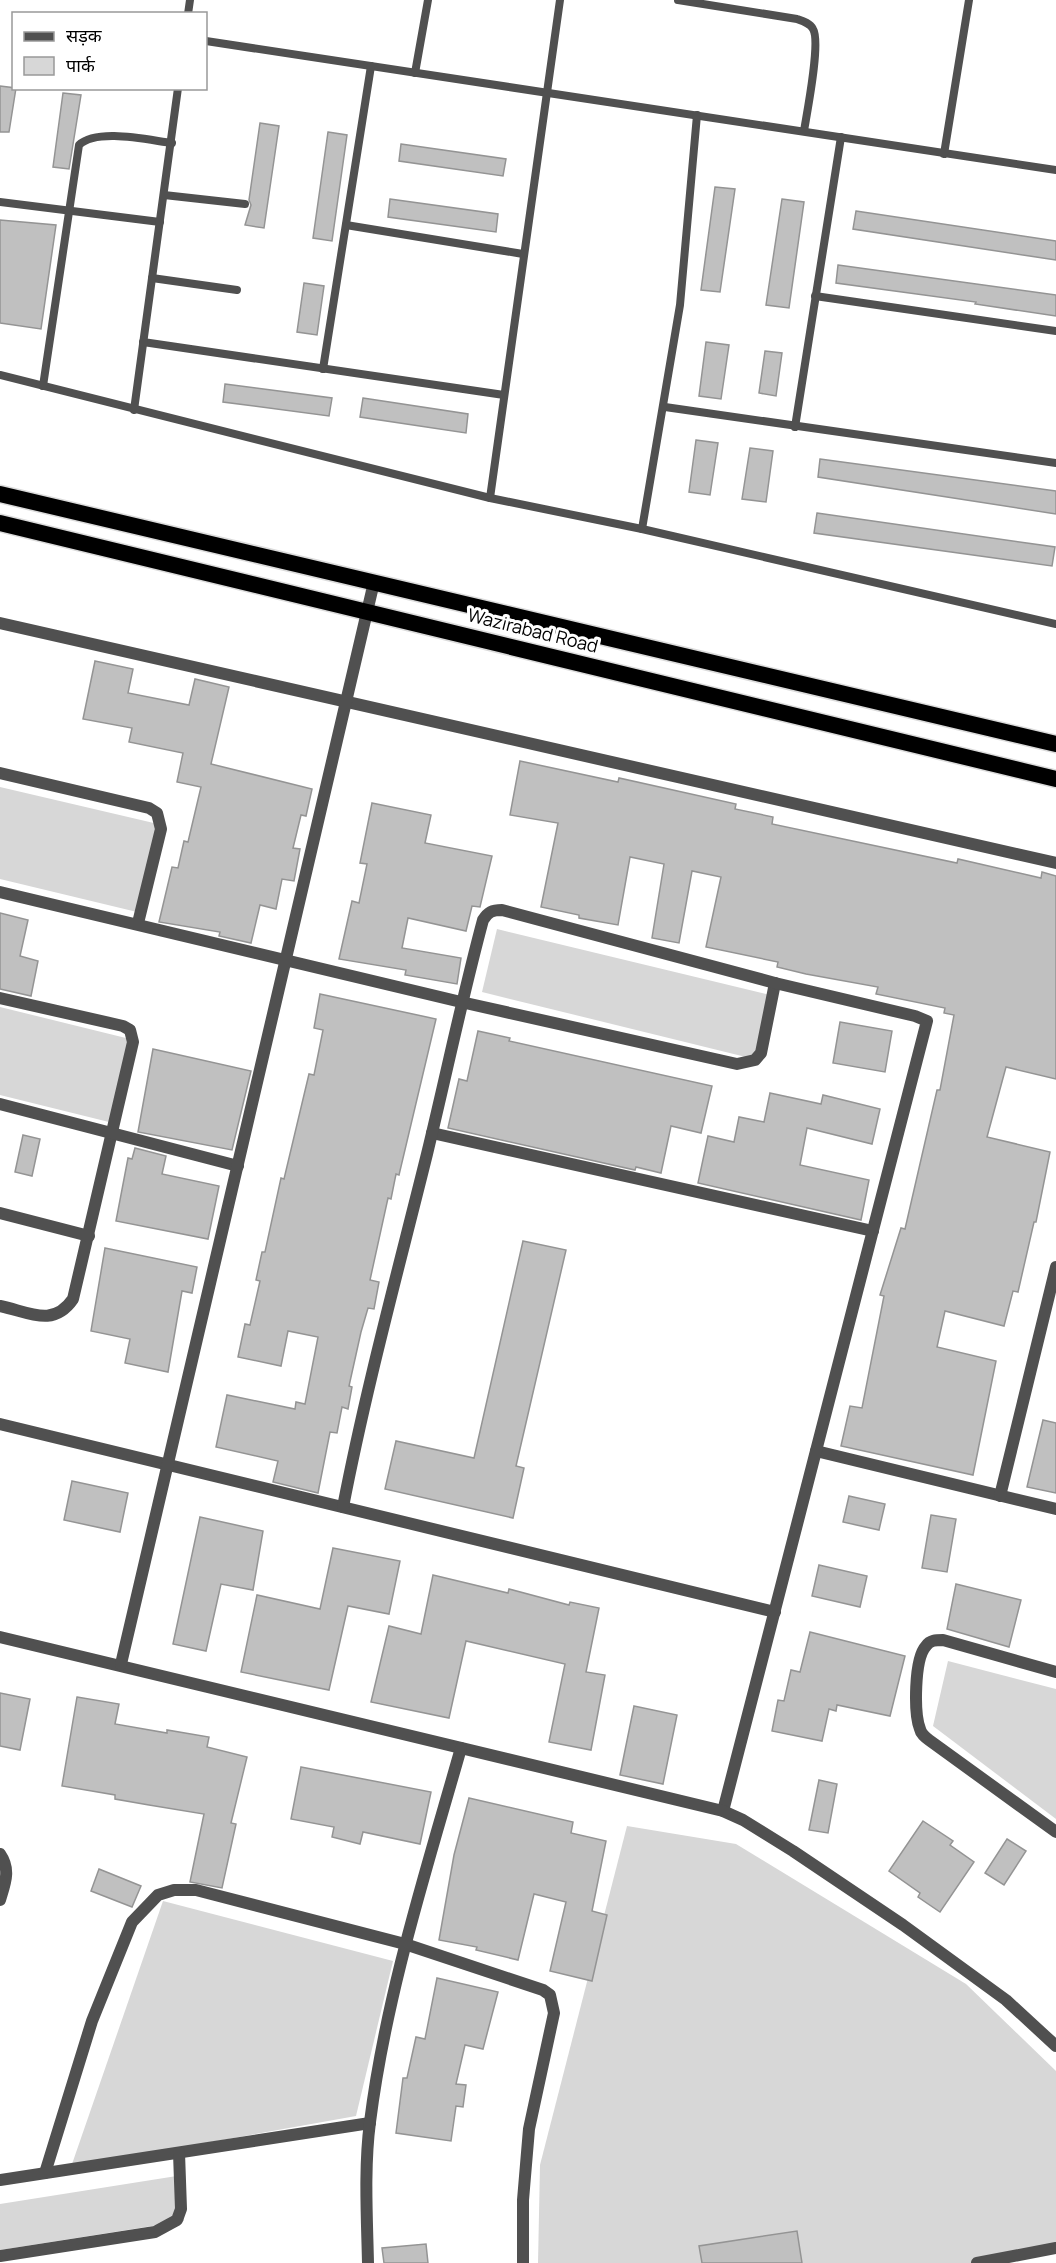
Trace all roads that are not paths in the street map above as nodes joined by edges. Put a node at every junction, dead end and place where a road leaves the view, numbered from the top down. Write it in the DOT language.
graph roads {
  1 [pos="428,0"];
  2 [pos="560,0"];
  3 [pos="678,0"];
  4 [pos="969,0"];
  5 [pos="699,1"];
  6 [pos="207,41"];
  7 [pos="371,66"];
  8 [pos="415,72"];
  9 [pos="178,90"];
  10 [pos="545,93"];
  11 [pos="697,115"];
  12 [pos="804,131"];
  13 [pos="841,137"];
  14 [pos="171,143"];
  15 [pos="944,154"];
  16 [pos="1056,170"];
  17 [pos="164,195"];
  18 [pos="0,202"];
  19 [pos="245,204"];
  20 [pos="69,211"];
  21 [pos="160,222"];
  22 [pos="346,225"];
  23 [pos="523,254"];
  24 [pos="152,278"];
  25 [pos="237,290"];
  26 [pos="815,296"];
  27 [pos="1056,331"];
  28 [pos="143,342"];
  29 [pos="323,369"];
  30 [pos="0,375"];
  31 [pos="42,386"];
  32 [pos="504,395"];
  33 [pos="665,407"];
  34 [pos="134,410"];
  35 [pos="795,427"];
  36 [pos="1056,463"];
  37 [pos="0,494"];
  38 [pos="490,498"];
  39 [pos="0,523"];
  40 [pos="642,529"];
  41 [pos="374,582"];
  42 [pos="369,611"];
  43 [pos="0,623"];
  44 [pos="1056,624"];
  45 [pos="347,702"];
  46 [pos="1056,744"];
  47 [pos="0,773"];
  48 [pos="1056,779"];
  49 [pos="1056,863"];
  50 [pos="0,892"];
  51 [pos="138,922"];
  52 [pos="287,959"];
  53 [pos="775,983"];
  54 [pos="0,998"];
  55 [pos="461,1002"];
  56 [pos="0,1104"];
  57 [pos="112,1133"];
  58 [pos="432,1133"];
  59 [pos="238,1166"];
  60 [pos="0,1213"];
  61 [pos="873,1231"];
  62 [pos="89,1236"];
  63 [pos="1056,1267"];
  64 [pos="0,1306"];
  65 [pos="0,1424"];
  66 [pos="816,1452"];
  67 [pos="168,1465"];
  68 [pos="1000,1496"];
  69 [pos="343,1507"];
  70 [pos="1056,1509"];
  71 [pos="775,1612"];
  72 [pos="0,1637"];
  73 [pos="121,1664"];
  74 [pos="1056,1672"];
  75 [pos="461,1748"];
  76 [pos="723,1811"];
  77 [pos="1056,1832"];
  78 [pos="0,1854"];
  79 [pos="0,1900"];
  80 [pos="405,1944"];
  81 [pos="1056,2046"];
  82 [pos="370,2123"];
  83 [pos="179,2154"];
  84 [pos="45,2173"];
  85 [pos="0,2181"];
  86 [pos="1056,2248"];
  87 [pos="0,2256"];
  88 [pos="368,2263"];
  89 [pos="523,2263"];
  90 [pos="977,2263"];
  1 -- 8 [label="lane"];
  2 -- 10 [label="lane"];
  3 -- 5 [label="lane"];
  4 -- 15 [label="lane"];
  5 -- 12 [label="lane"];
  6 -- 7 [label="lane"];
  7 -- 8 [label="lane"];
  7 -- 22 [label="lane"];
  8 -- 10 [label="lane"];
  9 -- 14 [label="lane"];
  10 -- 11 [label="lane"];
  10 -- 23 [label="lane"];
  11 -- 12 [label="lane"];
  11 -- 33 [label="lane"];
  12 -- 13 [label="lane"];
  13 -- 15 [label="lane"];
  13 -- 26 [label="lane"];
  14 -- 17 [label="lane"];
  14 -- 20 [label="lane"];
  15 -- 16 [label="lane"];
  17 -- 19 [label="lane"];
  17 -- 21 [label="lane"];
  18 -- 20 [label="lane"];
  20 -- 21 [label="lane"];
  20 -- 31 [label="lane"];
  21 -- 24 [label="lane"];
  22 -- 23 [label="lane"];
  22 -- 29 [label="lane"];
  23 -- 32 [label="lane"];
  24 -- 25 [label="lane"];
  24 -- 28 [label="lane"];
  26 -- 27 [label="lane"];
  26 -- 35 [label="lane"];
  28 -- 29 [label="lane"];
  28 -- 34 [label="lane"];
  29 -- 32 [label="lane"];
  30 -- 31 [label="lane"];
  31 -- 34 [label="lane"];
  32 -- 38 [label="lane"];
  33 -- 35 [label="lane"];
  33 -- 40 [label="lane"];
  34 -- 38 [label="lane"];
  35 -- 36 [label="lane"];
  37 -- 41 [label="highway, Wazirabad Road"];
  38 -- 40 [label="lane"];
  39 -- 42 [label="highway, Wazirabad Road"];
  40 -- 44 [label="lane"];
  41 -- 42 [label="street"];
  41 -- 46 [label="highway, Wazirabad Road"];
  42 -- 45 [label="street"];
  42 -- 48 [label="highway, Wazirabad Road"];
  43 -- 45 [label="street"];
  45 -- 49 [label="street"];
  45 -- 52 [label="street"];
  47 -- 51 [label="street"];
  50 -- 51 [label="street"];
  51 -- 52 [label="street"];
  52 -- 55 [label="street"];
  52 -- 59 [label="street"];
  53 -- 55 [label="street"];
  53 -- 55 [label="street"];
  53 -- 61 [label="street"];
  54 -- 57 [label="street"];
  55 -- 58 [label="street"];
  56 -- 57 [label="street"];
  57 -- 59 [label="street"];
  57 -- 62 [label="street"];
  58 -- 61 [label="street"];
  58 -- 69 [label="street"];
  59 -- 67 [label="street"];
  60 -- 62 [label="street"];
  61 -- 66 [label="street"];
  62 -- 64 [label="street"];
  63 -- 68 [label="street"];
  65 -- 67 [label="street"];
  66 -- 68 [label="street"];
  66 -- 71 [label="street"];
  67 -- 69 [label="street"];
  67 -- 73 [label="street"];
  68 -- 70 [label="street"];
  69 -- 71 [label="street"];
  71 -- 76 [label="street"];
  72 -- 73 [label="street"];
  73 -- 75 [label="street"];
  74 -- 77 [label="street"];
  75 -- 76 [label="street"];
  75 -- 80 [label="street"];
  76 -- 81 [label="street"];
  78 -- 79 [label="street"];
  80 -- 82 [label="street"];
  80 -- 84 [label="street"];
  80 -- 89 [label="street"];
  82 -- 83 [label="street"];
  82 -- 88 [label="street"];
  83 -- 84 [label="street"];
  83 -- 87 [label="street"];
  84 -- 85 [label="street"];
  86 -- 90 [label="street"];
}
